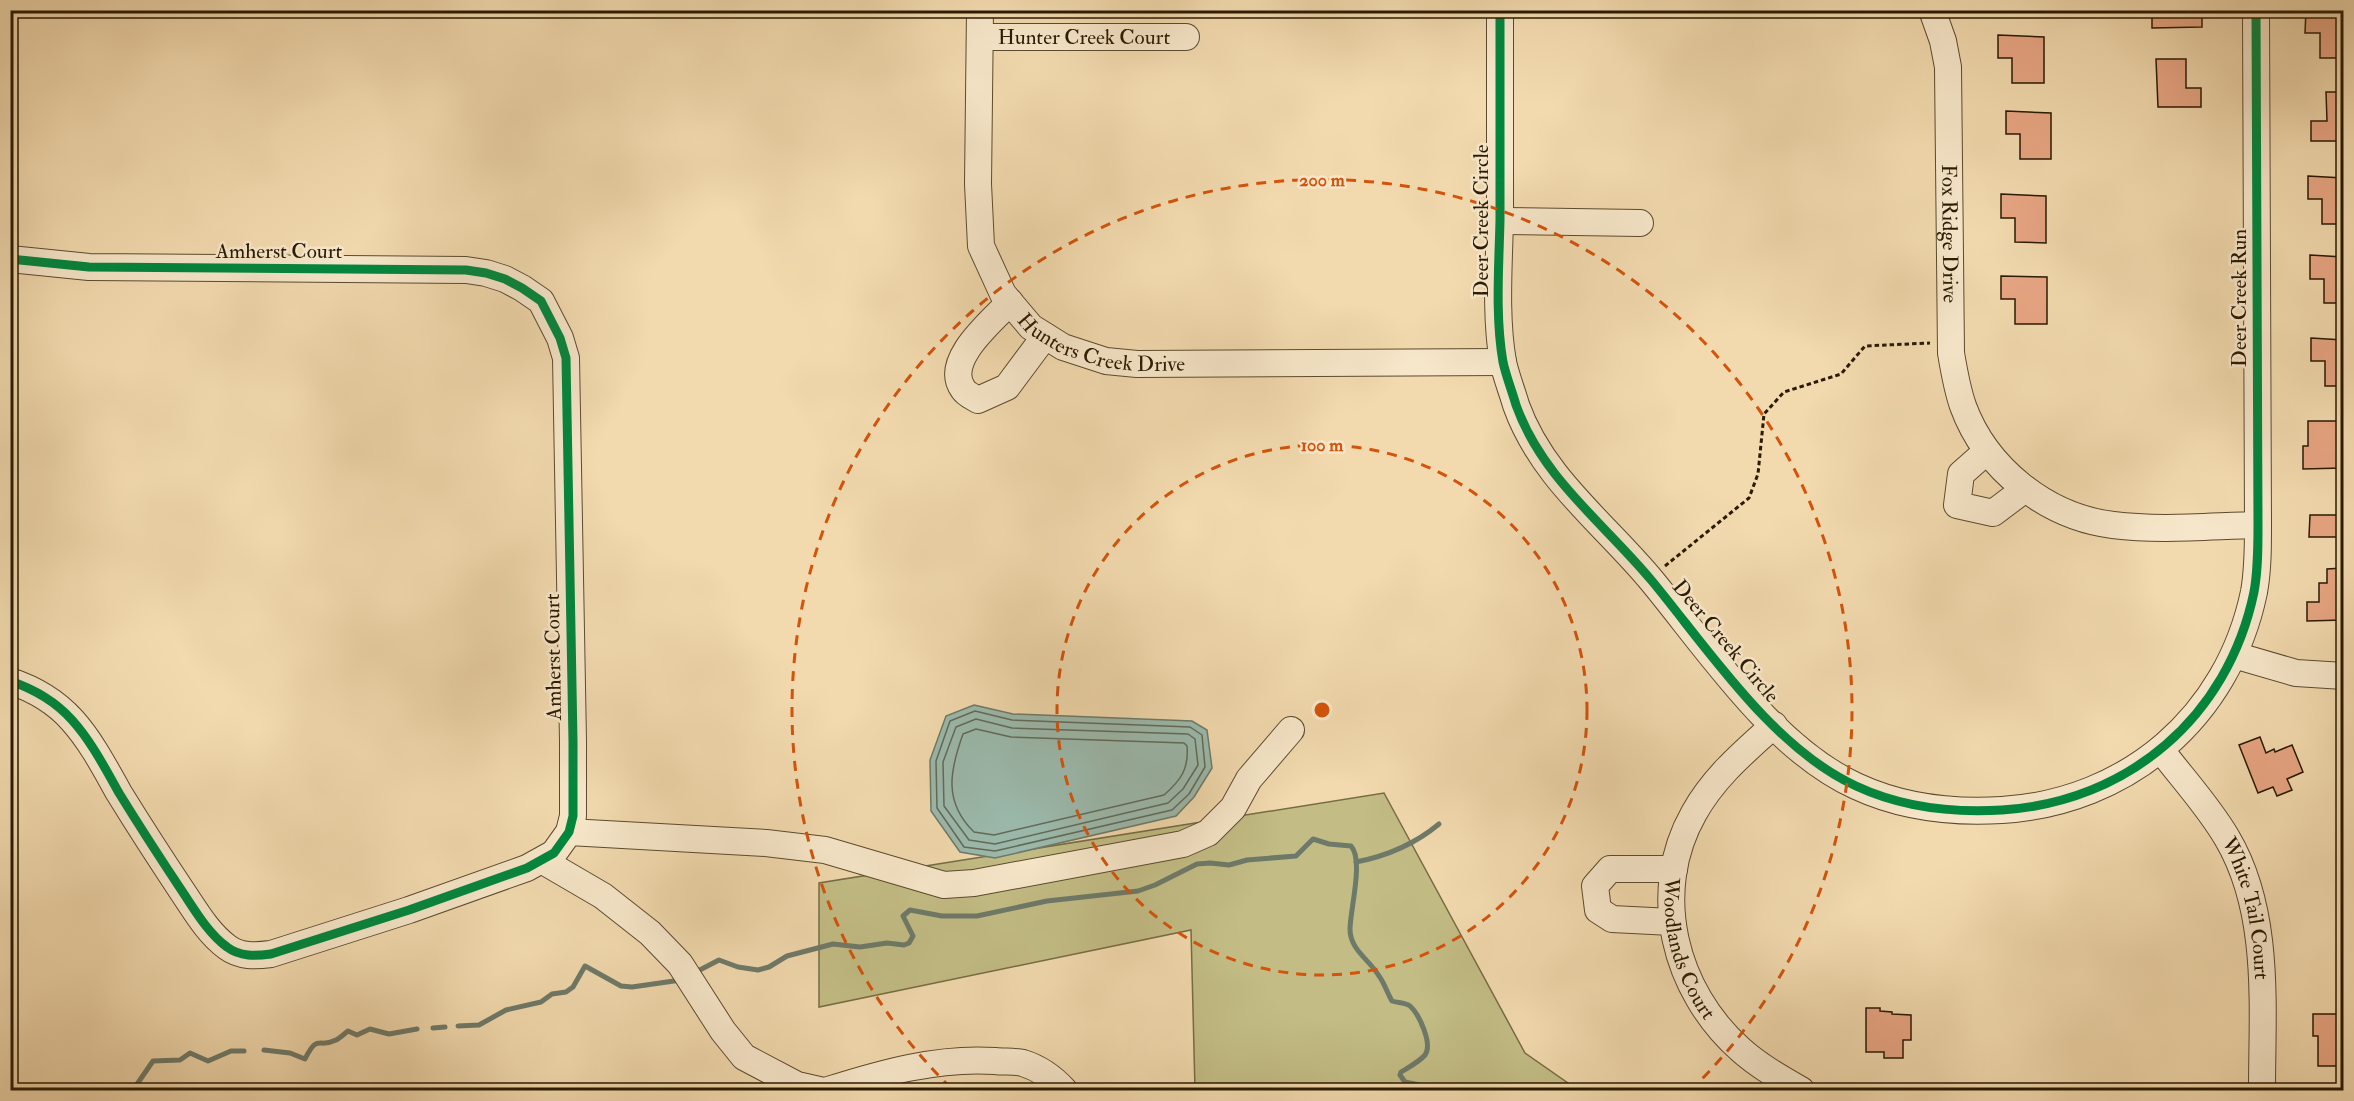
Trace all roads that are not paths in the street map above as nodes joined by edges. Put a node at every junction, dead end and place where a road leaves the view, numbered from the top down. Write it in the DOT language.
graph roads {
  1 [pos="980,10"];
  2 [pos="1500,10"];
  3 [pos="1932,10"];
  4 [pos="2256,10"];
  5 [pos="980,37"];
  6 [pos="1186,38"];
  7 [pos="1500,221"];
  8 [pos="1640,223"];
  9 [pos="10,259"];
  10 [pos="1010,302"];
  11 [pos="1045,336"];
  12 [pos="1503,362"];
  13 [pos="1987,451"];
  14 [pos="2025,489"];
  15 [pos="2258,525"];
  16 [pos="2255,584"];
  17 [pos="2234,655"];
  18 [pos="2343,676"];
  19 [pos="10,681"];
  20 [pos="1774,725"];
  21 [pos="1291,730"];
  22 [pos="2161,750"];
  23 [pos="569,832"];
  24 [pos="543,861"];
  25 [pos="1674,869"];
  26 [pos="1672,922"];
  27 [pos="819,1090"];
  28 [pos="828,1090"];
  29 [pos="1065,1090"];
  30 [pos="1801,1090"];
  31 [pos="2262,1090"];
  1 -- 5 [label="street, Hunters Creek Drive"];
  2 -- 7 [label="street, Deer Creek Circle"];
  3 -- 13 [label="street, Fox Ridge Drive"];
  4 -- 15 [label="street, Deer Creek Run"];
  5 -- 6 [label="street, Hunter Creek Court"];
  5 -- 10 [label="street, Hunters Creek Drive"];
  7 -- 8 [label="street"];
  7 -- 12 [label="street, Deer Creek Circle"];
  9 -- 23 [label="street, Amherst Court"];
  10 -- 11 [label="street, Hunters Creek Drive"];
  10 -- 11 [label="street"];
  11 -- 12 [label="street, Hunters Creek Drive"];
  12 -- 20 [label="street, Deer Creek Circle"];
  13 -- 14 [label="street, Fox Ridge Drive"];
  13 -- 14 [label="street"];
  14 -- 15 [label="street, Fox Ridge Drive"];
  15 -- 16 [label="street, Deer Creek Run"];
  16 -- 17 [label="street, Deer Creek Circle"];
  17 -- 18 [label="street"];
  17 -- 22 [label="street, Deer Creek Circle"];
  19 -- 24 [label="street"];
  20 -- 22 [label="street, Deer Creek Circle"];
  20 -- 25 [label="street, Woodlands Court"];
  21 -- 23 [label="street"];
  22 -- 31 [label="street, White Tail Court"];
  23 -- 24 [label="street"];
  24 -- 27 [label="street"];
  25 -- 26 [label="street, Woodlands Court"];
  25 -- 26 [label="street"];
  26 -- 30 [label="street, Woodlands Court"];
  28 -- 29 [label="street"];
}
